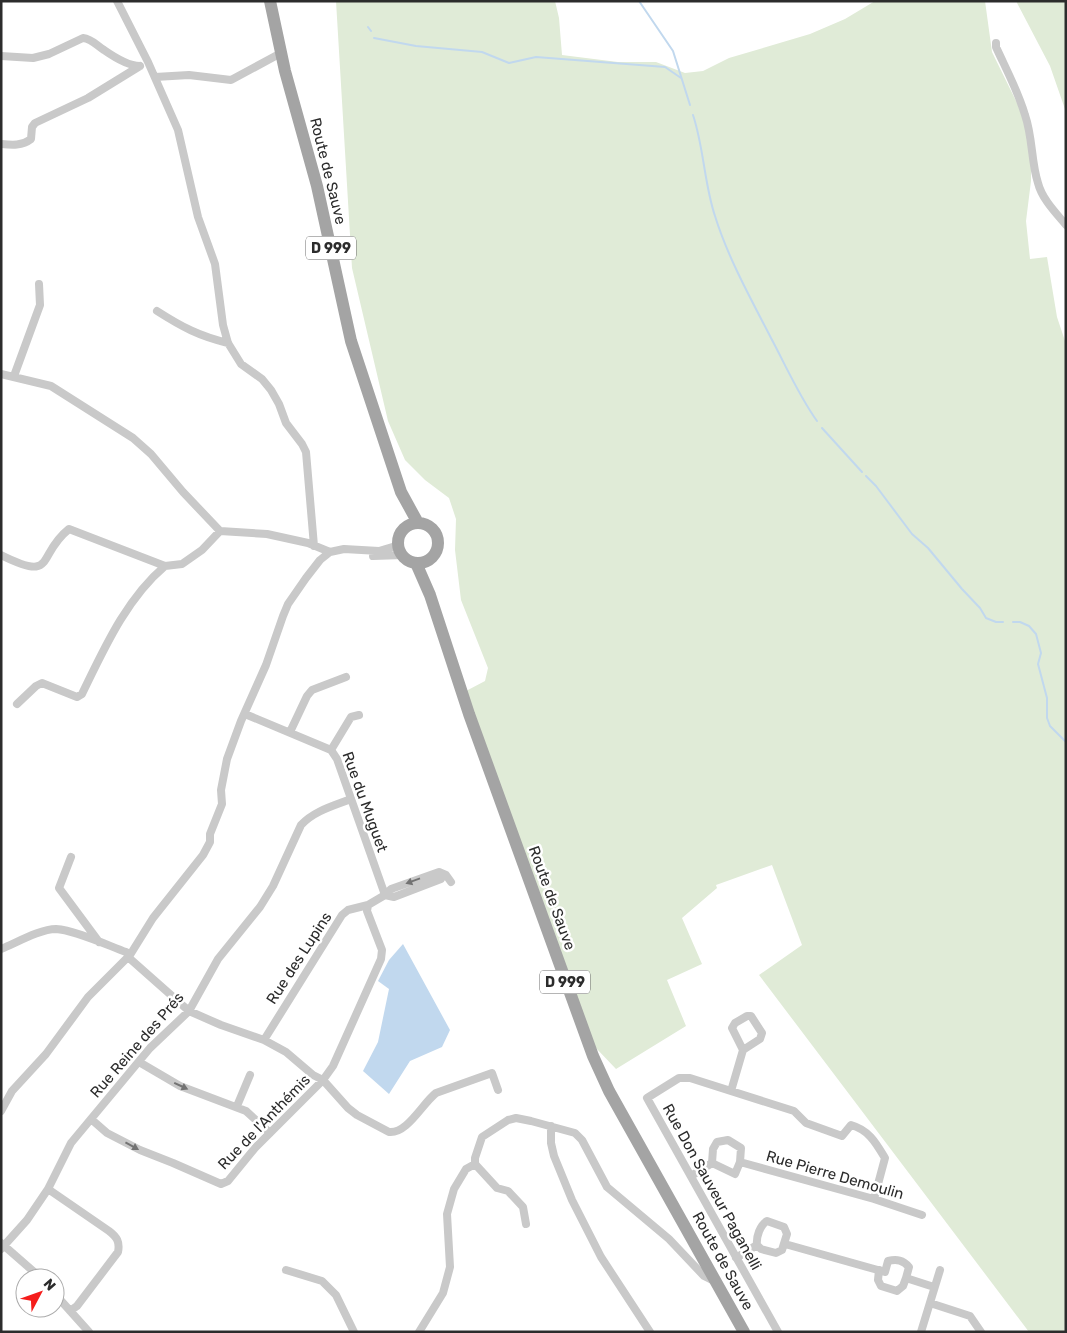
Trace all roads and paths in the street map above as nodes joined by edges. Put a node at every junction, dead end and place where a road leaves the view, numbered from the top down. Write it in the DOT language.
graph roads {
  1 [pos="117,1"];
  2 [pos="270,1"];
  3 [pos="996,43"];
  4 [pos="281,53"];
  5 [pos="1,56"];
  6 [pos="148,62"];
  7 [pos="140,66"];
  8 [pos="155,77"];
  9 [pos="1,144"];
  10 [pos="1066,225"];
  11 [pos="39,284"];
  12 [pos="157,311"];
  13 [pos="228,343"];
  14 [pos="1,374"];
  15 [pos="14,376"];
  16 [pos="401,492"];
  17 [pos="418,523"];
  18 [pos="403,530"];
  19 [pos="220,531"];
  20 [pos="314,546"];
  21 [pos="401,550"];
  22 [pos="354,551"];
  23 [pos="330,552"];
  24 [pos="1,556"];
  25 [pos="422,562"];
  26 [pos="165,566"];
  27 [pos="346,677"];
  28 [pos="17,704"];
  29 [pos="245,714"];
  30 [pos="358,715"];
  31 [pos="290,732"];
  32 [pos="331,750"];
  33 [pos="351,798"];
  34 [pos="71,857"];
  35 [pos="451,882"];
  36 [pos="385,895"];
  37 [pos="368,905"];
  38 [pos="99,942"];
  39 [pos="1,949"];
  40 [pos="129,956"];
  41 [pos="189,1011"];
  42 [pos="264,1040"];
  43 [pos="743,1050"];
  44 [pos="139,1062"];
  45 [pos="250,1075"];
  46 [pos="323,1080"];
  47 [pos="498,1090"];
  48 [pos="731,1091"];
  49 [pos="237,1106"];
  50 [pos="1,1111"];
  51 [pos="91,1119"];
  52 [pos="551,1126"];
  53 [pos="270,1133"];
  54 [pos="740,1162"];
  55 [pos="475,1164"];
  56 [pos="712,1164"];
  57 [pos="691,1176"];
  58 [pos="48,1190"];
  59 [pos="874,1199"];
  60 [pos="922,1215"];
  61 [pos="526,1224"];
  62 [pos="784,1244"];
  63 [pos="756,1245"];
  64 [pos="2,1246"];
  65 [pos="736,1258"];
  66 [pos="29,1268"];
  67 [pos="286,1270"];
  68 [pos="879,1270"];
  69 [pos="940,1270"];
  70 [pos="906,1278"];
  71 [pos="716,1282"];
  72 [pos="934,1287"];
  73 [pos="930,1303"];
  74 [pos="65,1305"];
  75 [pos="70,1311"];
  76 [pos="89,1332"];
  77 [pos="354,1332"];
  78 [pos="419,1332"];
  79 [pos="650,1332"];
  80 [pos="744,1332"];
  81 [pos="778,1332"];
  82 [pos="921,1332"];
  83 [pos="981,1332"];
  1 -- 6 [label="street"];
  2 -- 4 [label="main road, Route de Sauve / D 999"];
  3 -- 10 [label="street"];
  4 -- 8 [label="street"];
  4 -- 16 [label="main road, Route de Sauve / D 999"];
  5 -- 7 [label="street"];
  6 -- 7 [label="street"];
  6 -- 8 [label="street"];
  7 -- 9 [label="street"];
  8 -- 13 [label="street"];
  11 -- 15 [label="street"];
  12 -- 13 [label="street"];
  13 -- 20 [label="street"];
  14 -- 15 [label="street"];
  15 -- 19 [label="street"];
  16 -- 17 [label="main road, Route de Sauve / D 999"];
  16 -- 18 [label="main road, Route de Sauve / D 999"];
  17 -- 18 [label="main road"];
  17 -- 25 [label="main road"];
  18 -- 21 [label="main road"];
  19 -- 20 [label="street"];
  19 -- 26 [label="street"];
  20 -- 23 [label="street"];
  21 -- 22 [label="street"];
  21 -- 22 [label="street"];
  21 -- 25 [label="main road"];
  22 -- 23 [label="street"];
  23 -- 29 [label="street"];
  24 -- 26 [label="street"];
  25 -- 71 [label="main road, Route de Sauve / D 999"];
  26 -- 28 [label="street"];
  27 -- 31 [label="street"];
  29 -- 31 [label="street, Rue du Muguet"];
  29 -- 40 [label="street"];
  30 -- 32 [label="street"];
  31 -- 32 [label="street, Rue du Muguet"];
  32 -- 33 [label="street, Rue du Muguet"];
  33 -- 36 [label="street, Rue du Muguet"];
  33 -- 41 [label="street, Rue Reine des Prés"];
  34 -- 38 [label="street"];
  35 -- 36 [label="street, Rue des Lupins"];
  36 -- 37 [label="street, Rue des Lupins"];
  37 -- 42 [label="street, Rue des Lupins"];
  37 -- 46 [label="street, Rue de l'Anthémis"];
  38 -- 39 [label="street"];
  38 -- 40 [label="street"];
  40 -- 41 [label="street"];
  40 -- 50 [label="street"];
  41 -- 42 [label="street"];
  41 -- 44 [label="street, Rue Reine des Prés"];
  42 -- 46 [label="street"];
  43 -- 43 [label="street"];
  43 -- 48 [label="street"];
  44 -- 49 [label="street, one-way"];
  44 -- 51 [label="street, Rue Reine des Prés"];
  45 -- 49 [label="street"];
  46 -- 47 [label="street"];
  46 -- 53 [label="street, Rue de l'Anthémis"];
  48 -- 57 [label="street, Rue Don Sauveur Paganelli"];
  48 -- 59 [label="street, Rue Don Sauveur Paganelli"];
  49 -- 53 [label="street"];
  51 -- 53 [label="street, Rue de l'Anthémis, one-way"];
  51 -- 58 [label="street, Rue Reine des Prés"];
  52 -- 55 [label="street"];
  52 -- 71 [label="street"];
  52 -- 79 [label="street"];
  54 -- 56 [label="street"];
  54 -- 56 [label="street"];
  54 -- 59 [label="street, Rue Pierre Demoulin"];
  55 -- 61 [label="street"];
  55 -- 78 [label="street"];
  56 -- 57 [label="street"];
  57 -- 65 [label="street, Rue Don Sauveur Paganelli"];
  58 -- 64 [label="street, Rue Reine des Prés"];
  58 -- 75 [label="street"];
  59 -- 60 [label="street, Rue Pierre Demoulin"];
  62 -- 63 [label="street"];
  62 -- 63 [label="street"];
  62 -- 68 [label="street"];
  63 -- 65 [label="street"];
  64 -- 66 [label="street"];
  65 -- 81 [label="street, Rue Don Sauveur Paganelli"];
  67 -- 77 [label="street"];
  68 -- 70 [label="street"];
  68 -- 70 [label="street"];
  69 -- 72 [label="street"];
  70 -- 72 [label="street"];
  71 -- 80 [label="main road, Route de Sauve / D 999"];
  72 -- 73 [label="street"];
  73 -- 82 [label="street"];
  73 -- 83 [label="street"];
  74 -- 75 [label="street"];
  75 -- 76 [label="street"];
}
